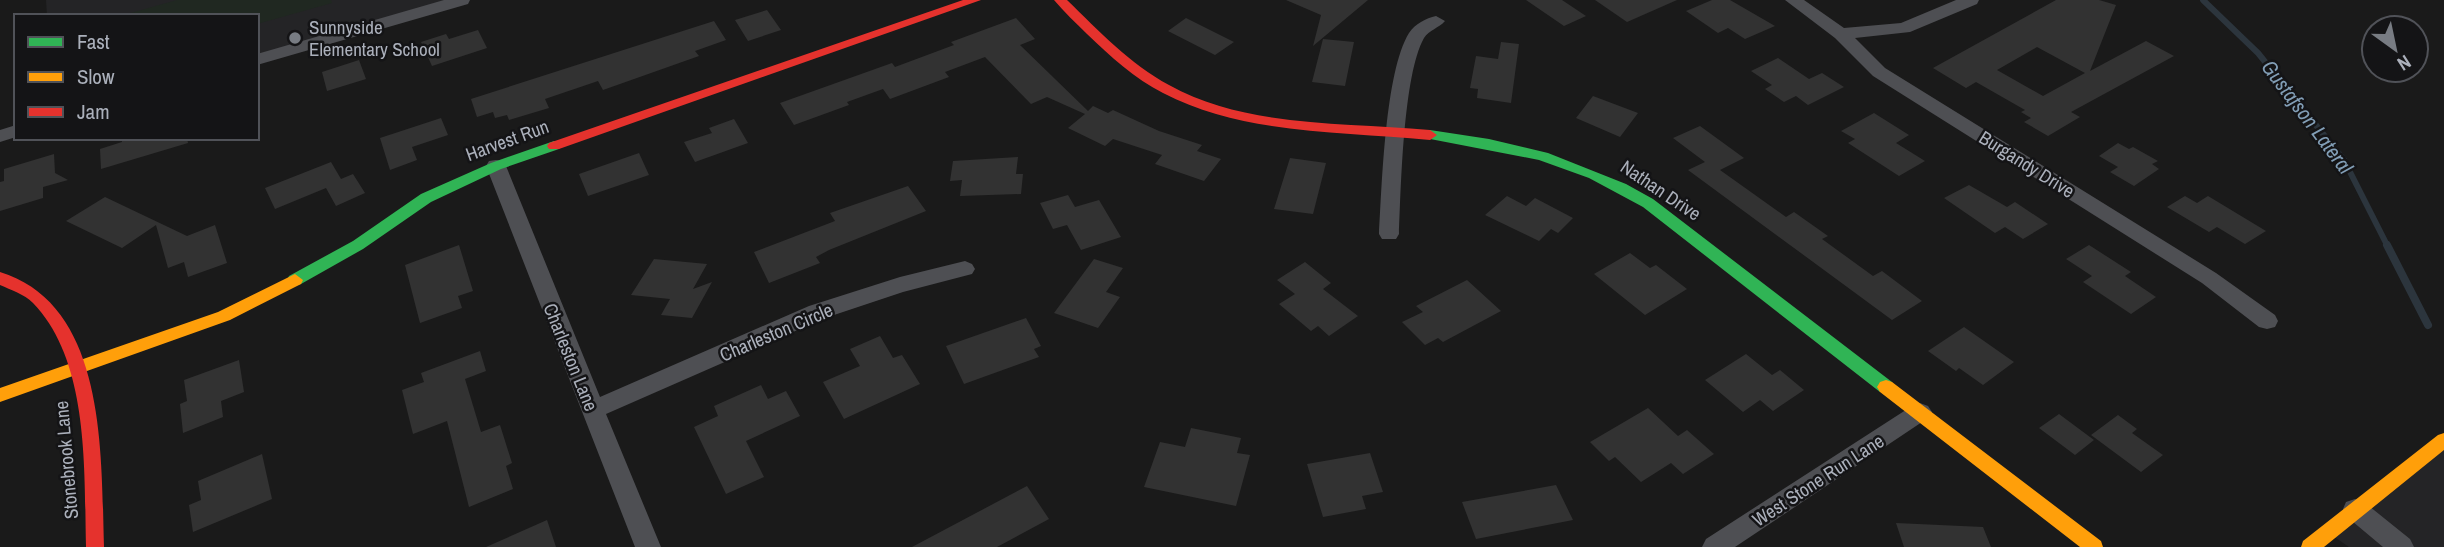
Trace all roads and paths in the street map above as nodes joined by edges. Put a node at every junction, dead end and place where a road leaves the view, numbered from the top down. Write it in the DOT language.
graph roads {
  1 [pos="462,0"];
  2 [pos="975,0"];
  3 [pos="1060,0"];
  4 [pos="1793,0"];
  5 [pos="1971,0"];
  6 [pos="1436,21"];
  7 [pos="1842,34"];
  8 [pos="259,59"];
  9 [pos="1397,131"];
  10 [pos="496,166"];
  11 [pos="1389,234"];
  12 [pos="965,269"];
  13 [pos="0,278"];
  14 [pos="2267,321"];
  15 [pos="76,368"];
  16 [pos="0,395"];
  17 [pos="593,410"];
  18 [pos="1920,412"];
  19 [pos="2444,440"];
  20 [pos="2355,509"];
  21 [pos="95,547"];
  22 [pos="648,547"];
  23 [pos="1715,547"];
  24 [pos="2094,547"];
  25 [pos="2310,547"];
  26 [pos="2400,547"];
  1 -- 8 [label="street"];
  2 -- 10 [label="street, Harvest Run"];
  3 -- 9 [label="street, Nathan Drive"];
  4 -- 7 [label="street, Burgandy Drive"];
  5 -- 7 [label="street"];
  6 -- 9 [label="street"];
  7 -- 14 [label="street, Burgandy Drive"];
  9 -- 11 [label="street"];
  9 -- 18 [label="street, Nathan Drive"];
  10 -- 15 [label="street, Harvest Run"];
  10 -- 17 [label="street, Charleston Lane"];
  12 -- 17 [label="street, Charleston Circle"];
  13 -- 15 [label="street, Stonebrook Lane"];
  15 -- 16 [label="street, Harvest Run"];
  15 -- 21 [label="street, Stonebrook Lane"];
  17 -- 22 [label="street, Charleston Lane"];
  18 -- 23 [label="street, West Stone Run Lane"];
  18 -- 24 [label="street, Nathan Drive"];
  19 -- 20 [label="street"];
  20 -- 25 [label="street"];
  20 -- 26 [label="street"];
}
